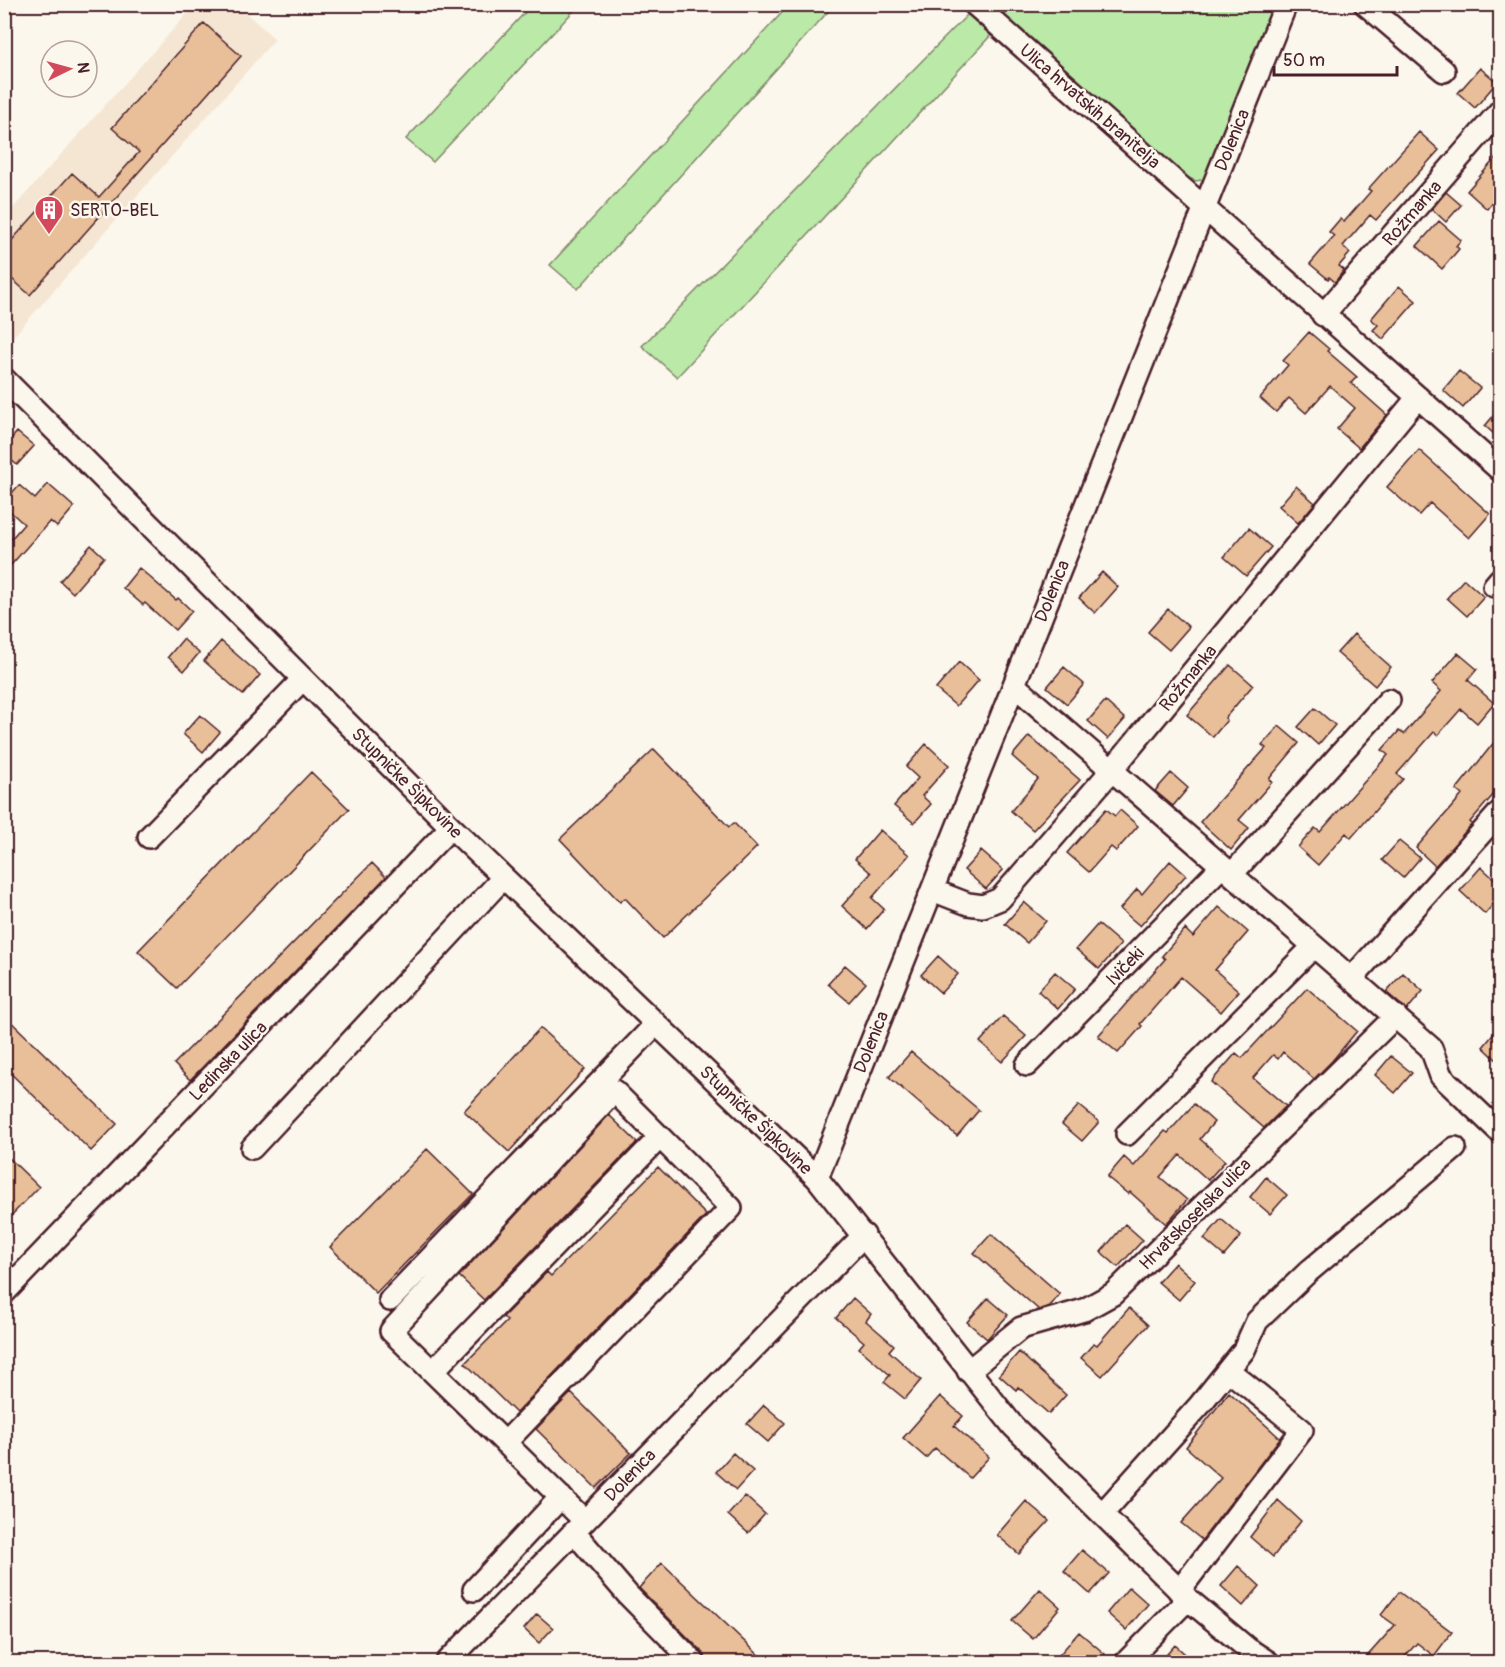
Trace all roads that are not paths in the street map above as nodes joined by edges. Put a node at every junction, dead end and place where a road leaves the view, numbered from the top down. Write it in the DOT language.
graph roads {
  1 [pos="974,4"];
  2 [pos="1286,4"];
  3 [pos="1365,4"];
  4 [pos="1444,71"];
  5 [pos="1500,111"];
  6 [pos="1205,208"];
  7 [pos="1323,315"];
  8 [pos="4,379"];
  9 [pos="1418,397"];
  10 [pos="1500,470"];
  11 [pos="303,679"];
  12 [pos="1014,686"];
  13 [pos="1389,700"];
  14 [pos="1112,770"];
  15 [pos="1500,812"];
  16 [pos="451,827"];
  17 [pos="149,837"];
  18 [pos="1227,870"];
  19 [pos="503,878"];
  20 [pos="932,890"];
  21 [pos="1314,946"];
  22 [pos="1352,978"];
  23 [pos="1396,1016"];
  24 [pos="656,1024"];
  25 [pos="1027,1065"];
  26 [pos="1500,1132"];
  27 [pos="1127,1134"];
  28 [pos="660,1137"];
  29 [pos="252,1148"];
  30 [pos="1455,1148"];
  31 [pos="817,1178"];
  32 [pos="864,1235"];
  33 [pos="4,1293"];
  34 [pos="390,1300"];
  35 [pos="1228,1370"];
  36 [pos="433,1371"];
  37 [pos="968,1371"];
  38 [pos="505,1443"];
  39 [pos="561,1497"];
  40 [pos="1101,1514"];
  41 [pos="580,1527"];
  42 [pos="474,1590"];
  43 [pos="1183,1595"];
  44 [pos="1247,1656"];
  45 [pos="447,1662"];
  46 [pos="694,1662"];
  47 [pos="1126,1662"];
  48 [pos="1268,1662"];
  1 -- 6 [label="street, Ulica hrvatskih branitelja"];
  2 -- 6 [label="street, Dolenica"];
  3 -- 4 [label="street"];
  5 -- 7 [label="street, Rožmanka"];
  6 -- 7 [label="street"];
  6 -- 12 [label="street, Dolenica"];
  7 -- 9 [label="street"];
  8 -- 11 [label="street, Stupničke Šipkovine"];
  9 -- 10 [label="street"];
  9 -- 14 [label="street, Rožmanka"];
  11 -- 16 [label="street, Stupničke Šipkovine"];
  11 -- 17 [label="street"];
  12 -- 14 [label="street"];
  12 -- 20 [label="street, Dolenica"];
  13 -- 18 [label="street, Ivičeki"];
  14 -- 18 [label="street"];
  14 -- 20 [label="street, Rožmanka"];
  15 -- 22 [label="street"];
  16 -- 19 [label="street, Stupničke Šipkovine"];
  16 -- 33 [label="street, Ledinska ulica"];
  18 -- 21 [label="street"];
  18 -- 25 [label="street, Ivičeki"];
  19 -- 24 [label="street, Stupničke Šipkovine"];
  19 -- 29 [label="street"];
  20 -- 31 [label="street, Dolenica"];
  21 -- 22 [label="street"];
  21 -- 27 [label="street"];
  22 -- 23 [label="street"];
  23 -- 26 [label="street"];
  23 -- 37 [label="street, Hrvatskoselska ulica"];
  24 -- 31 [label="street, Stupničke Šipkovine"];
  24 -- 34 [label="street"];
  28 -- 36 [label="street"];
  28 -- 36 [label="street"];
  28 -- 38 [label="street"];
  30 -- 35 [label="street"];
  31 -- 32 [label="street"];
  32 -- 37 [label="street"];
  32 -- 41 [label="street, Dolenica"];
  35 -- 40 [label="street"];
  35 -- 43 [label="street"];
  36 -- 38 [label="street"];
  37 -- 40 [label="street"];
  38 -- 39 [label="street"];
  39 -- 41 [label="street"];
  39 -- 42 [label="street"];
  40 -- 43 [label="street"];
  41 -- 45 [label="street, Dolenica"];
  41 -- 46 [label="street"];
  43 -- 44 [label="street"];
  43 -- 47 [label="street"];
  44 -- 48 [label="street"];
}
